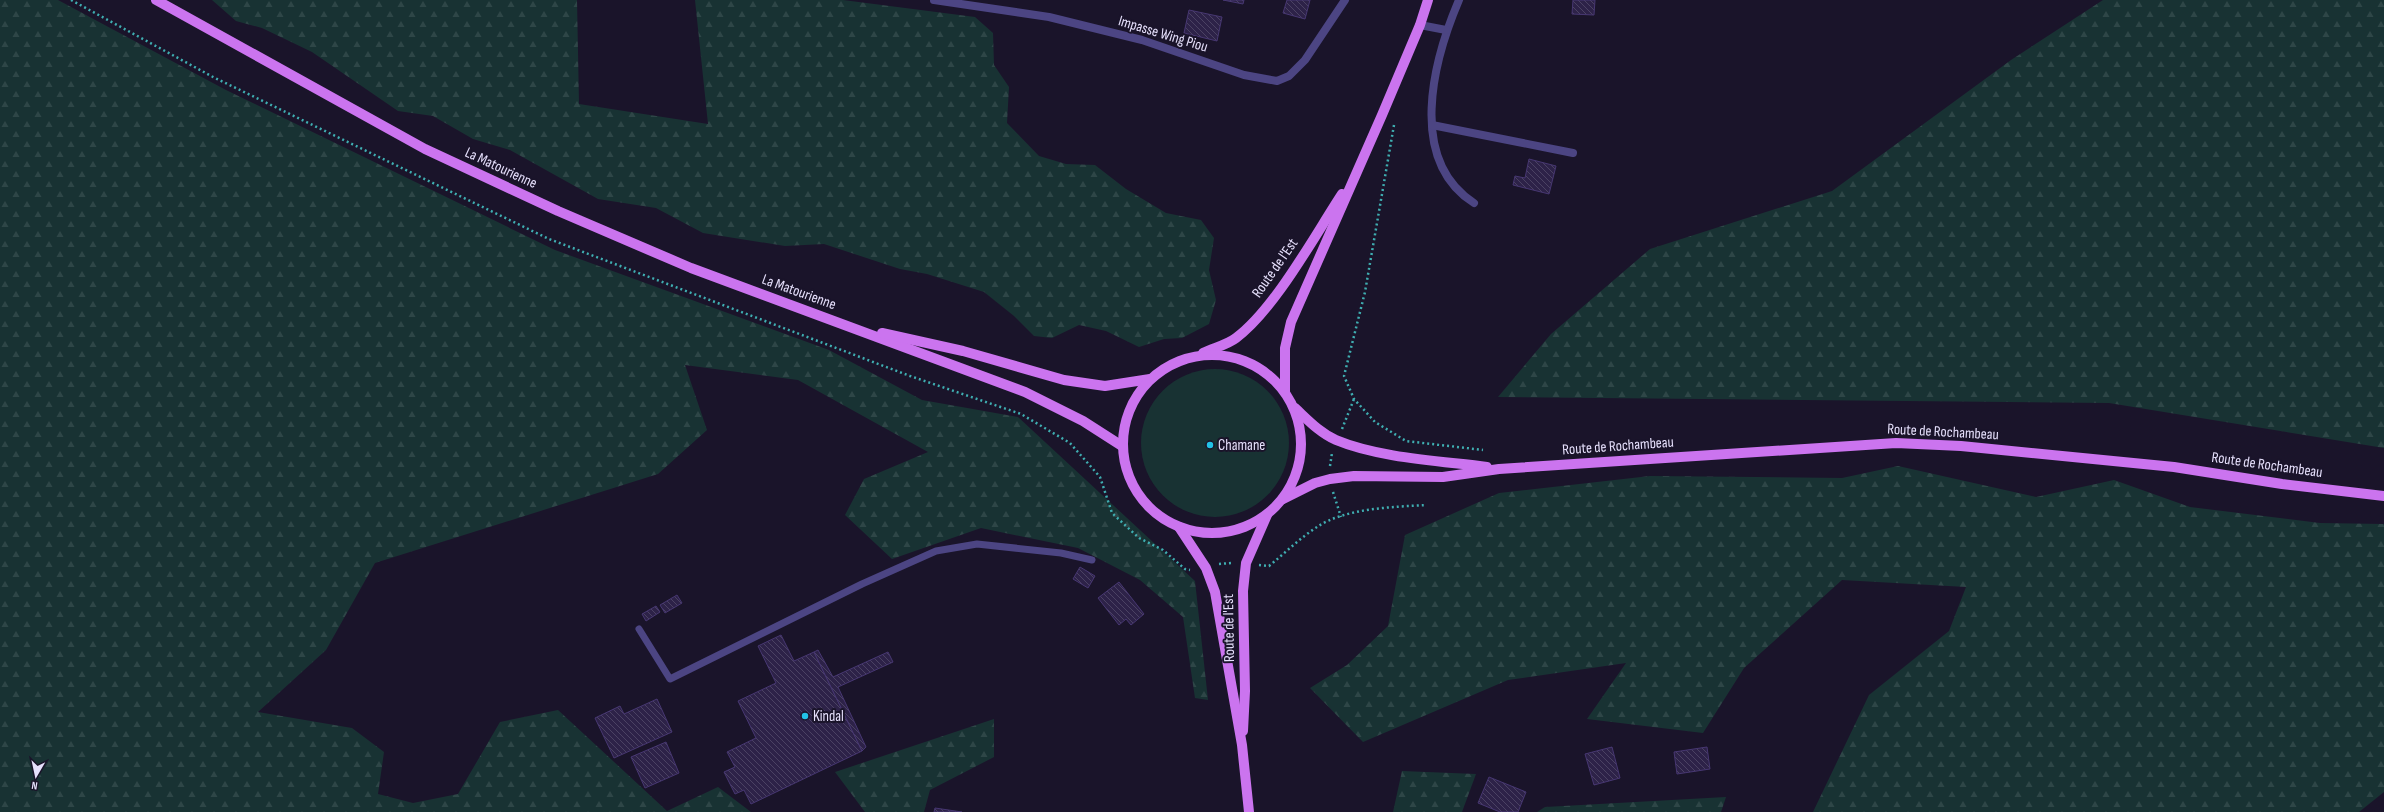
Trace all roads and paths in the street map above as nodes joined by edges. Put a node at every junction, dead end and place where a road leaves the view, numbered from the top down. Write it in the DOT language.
graph roads {
  1 [pos="71,0"];
  2 [pos="156,0"];
  3 [pos="934,0"];
  4 [pos="1345,0"];
  5 [pos="1428,0"];
  6 [pos="1459,0"];
  7 [pos="1420,25"];
  8 [pos="1446,30"];
  9 [pos="1382,115"];
  10 [pos="1432,125"];
  11 [pos="1573,153"];
  12 [pos="1355,174"];
  13 [pos="1474,203"];
  14 [pos="851,326"];
  15 [pos="1198,355"];
  16 [pos="1150,379"];
  17 [pos="1285,392"];
  18 [pos="1354,399"];
  19 [pos="1294,406"];
  20 [pos="1340,434"];
  21 [pos="1334,445"];
  22 [pos="1122,446"];
  23 [pos="1483,450"];
  24 [pos="1499,469"];
  25 [pos="1329,472"];
  26 [pos="1332,488"];
  27 [pos="2384,496"];
  28 [pos="1283,499"];
  29 [pos="1426,505"];
  30 [pos="1267,515"];
  31 [pos="1341,517"];
  32 [pos="1179,527"];
  33 [pos="1092,560"];
  34 [pos="1233,562"];
  35 [pos="1213,564"];
  36 [pos="1252,564"];
  37 [pos="1198,571"];
  38 [pos="639,629"];
  39 [pos="1242,745"];
  40 [pos="1249,812"];
  1 -- 37 [label="path"];
  2 -- 14 [label="main road, La Matourienne"];
  3 -- 4 [label="street, Impasse Wing Piou"];
  5 -- 7 [label="main road, Route de l'Est"];
  6 -- 8 [label="street"];
  7 -- 8 [label="street"];
  7 -- 9 [label="main road, Route de l'Est"];
  8 -- 10 [label="street"];
  9 -- 12 [label="main road, Route de l'Est"];
  9 -- 18 [label="path"];
  10 -- 11 [label="street"];
  10 -- 13 [label="street"];
  12 -- 15 [label="main road, Route de l'Est"];
  12 -- 17 [label="main road, Route de l'Est"];
  14 -- 16 [label="main road, La Matourienne"];
  14 -- 22 [label="main road, La Matourienne"];
  15 -- 16 [label="main road, Route de l'Est"];
  15 -- 17 [label="main road"];
  16 -- 22 [label="main road"];
  17 -- 19 [label="main road"];
  18 -- 20 [label="path"];
  18 -- 23 [label="path"];
  19 -- 24 [label="main road, Route de Rochambeau"];
  19 -- 28 [label="main road"];
  21 -- 25 [label="path"];
  22 -- 32 [label="main road"];
  24 -- 27 [label="main road, Route de Rochambeau"];
  24 -- 28 [label="main road, Route de Rochambeau"];
  26 -- 31 [label="path"];
  28 -- 30 [label="main road"];
  29 -- 31 [label="path"];
  30 -- 32 [label="main road"];
  30 -- 39 [label="main road, Route de l'Est"];
  31 -- 36 [label="path"];
  32 -- 39 [label="main road, Route de l'Est"];
  33 -- 38 [label="lane"];
  34 -- 35 [label="path"];
  39 -- 40 [label="main road, Route de l'Est"];
}
